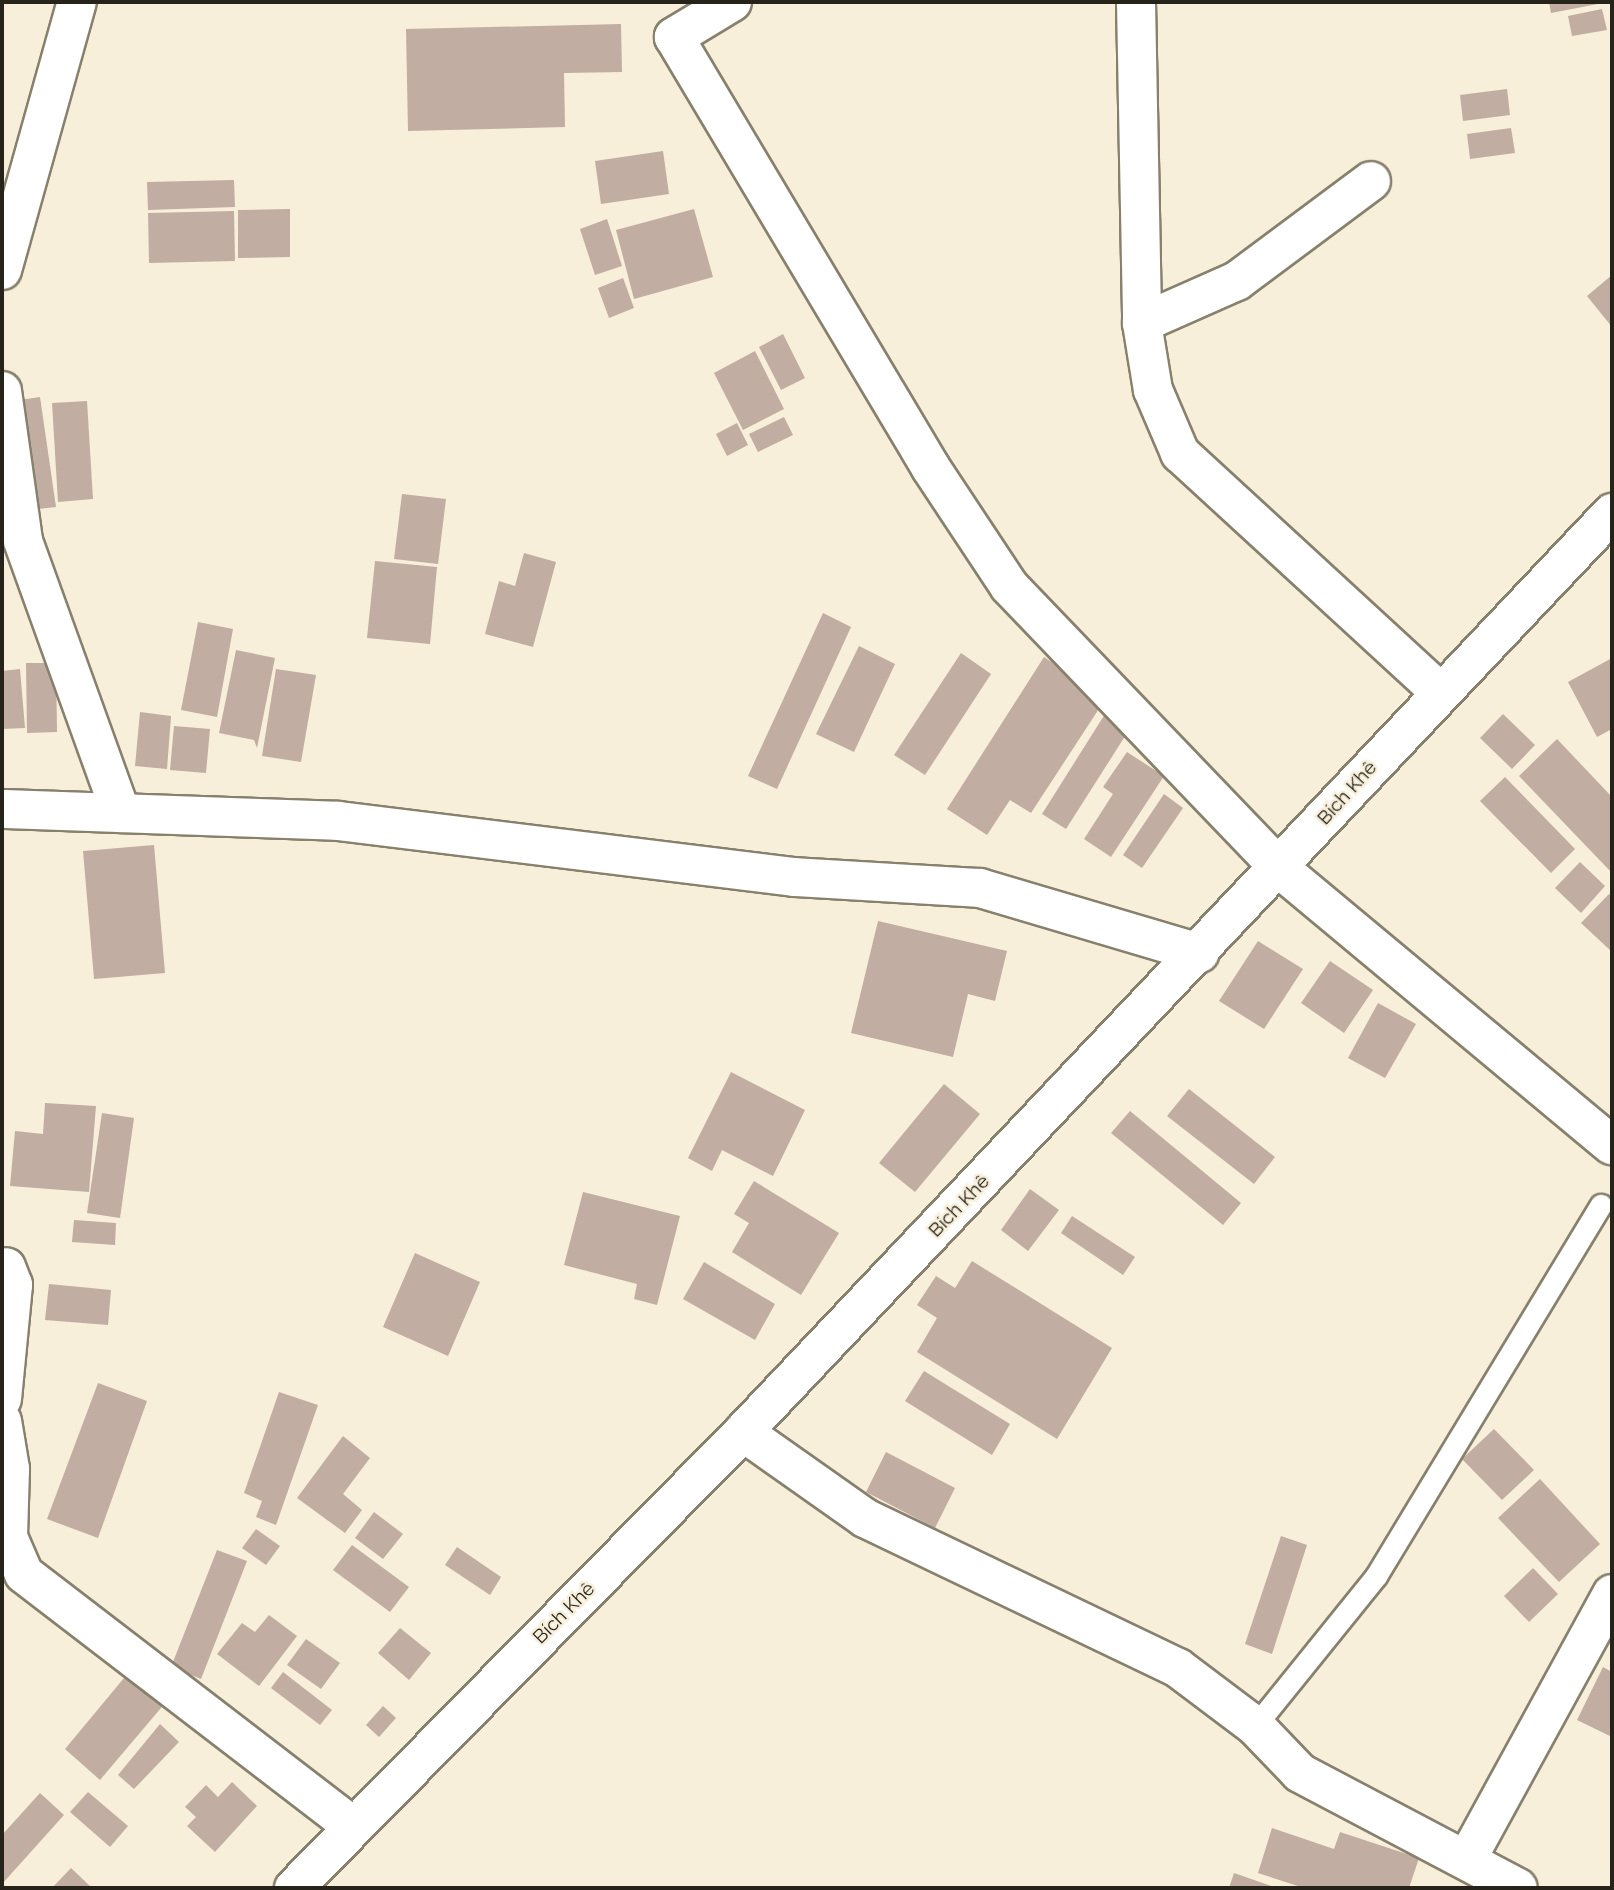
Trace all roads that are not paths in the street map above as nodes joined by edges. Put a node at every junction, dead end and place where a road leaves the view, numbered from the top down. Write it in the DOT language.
graph roads {
  1 [pos="76,2"];
  2 [pos="732,2"];
  3 [pos="1136,2"];
  4 [pos="1371,181"];
  5 [pos="2,270"];
  6 [pos="1142,323"];
  7 [pos="2,391"];
  8 [pos="1612,513"];
  9 [pos="1439,691"];
  10 [pos="2,809"];
  11 [pos="121,813"];
  12 [pos="1279,868"];
  13 [pos="1200,953"];
  14 [pos="1612,1145"];
  15 [pos="1601,1205"];
  16 [pos="6,1267"];
  17 [pos="2,1399"];
  18 [pos="2,1421"];
  19 [pos="743,1432"];
  20 [pos="5,1539"];
  21 [pos="1612,1594"];
  22 [pos="1255,1726"];
  23 [pos="353,1826"];
  24 [pos="1467,1859"];
  25 [pos="294,1888"];
  26 [pos="1518,1888"];
  1 -- 5 [label="street"];
  2 -- 12 [label="street"];
  3 -- 6 [label="street"];
  4 -- 6 [label="street"];
  6 -- 9 [label="street"];
  7 -- 11 [label="street"];
  8 -- 9 [label="street, Bích Khê"];
  9 -- 12 [label="street, Bích Khê"];
  10 -- 11 [label="street"];
  11 -- 13 [label="street"];
  12 -- 13 [label="street, Bích Khê"];
  12 -- 14 [label="street"];
  13 -- 19 [label="street, Bích Khê"];
  15 -- 22 [label="lane"];
  16 -- 17 [label="street"];
  18 -- 20 [label="street"];
  19 -- 22 [label="street"];
  19 -- 23 [label="street, Bích Khê"];
  20 -- 23 [label="street"];
  21 -- 24 [label="street"];
  22 -- 24 [label="street"];
  23 -- 25 [label="street, Bích Khê"];
  24 -- 26 [label="street"];
}
